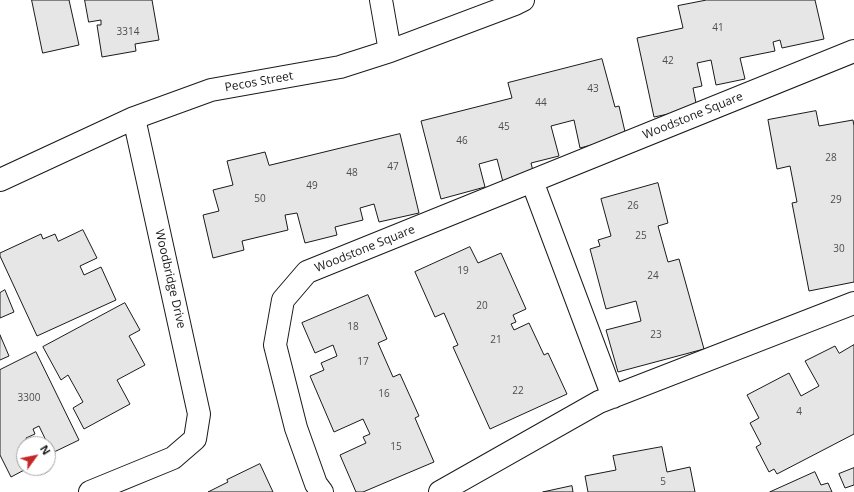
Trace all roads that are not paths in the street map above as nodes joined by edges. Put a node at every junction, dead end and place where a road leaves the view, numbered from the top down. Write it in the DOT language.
graph roads {
  1 [pos="381,0"];
  2 [pos="523,0"];
  3 [pos="390,51"];
  4 [pos="854,51"];
  5 [pos="134,118"];
  6 [pos="0,180"];
  7 [pos="532,181"];
  8 [pos="854,303"];
  9 [pos="613,397"];
  10 [pos="90,492"];
  11 [pos="322,492"];
  12 [pos="440,492"];
  1 -- 3 [label="street"];
  2 -- 3 [label="street, Pecos Street"];
  3 -- 5 [label="street, Pecos Street"];
  4 -- 7 [label="street, Woodstone Square"];
  5 -- 6 [label="street, Pecos Street"];
  5 -- 10 [label="street, Woodbridge Drive"];
  7 -- 9 [label="street"];
  7 -- 11 [label="street, Woodstone Square"];
  8 -- 9 [label="street"];
  9 -- 12 [label="street"];
}
